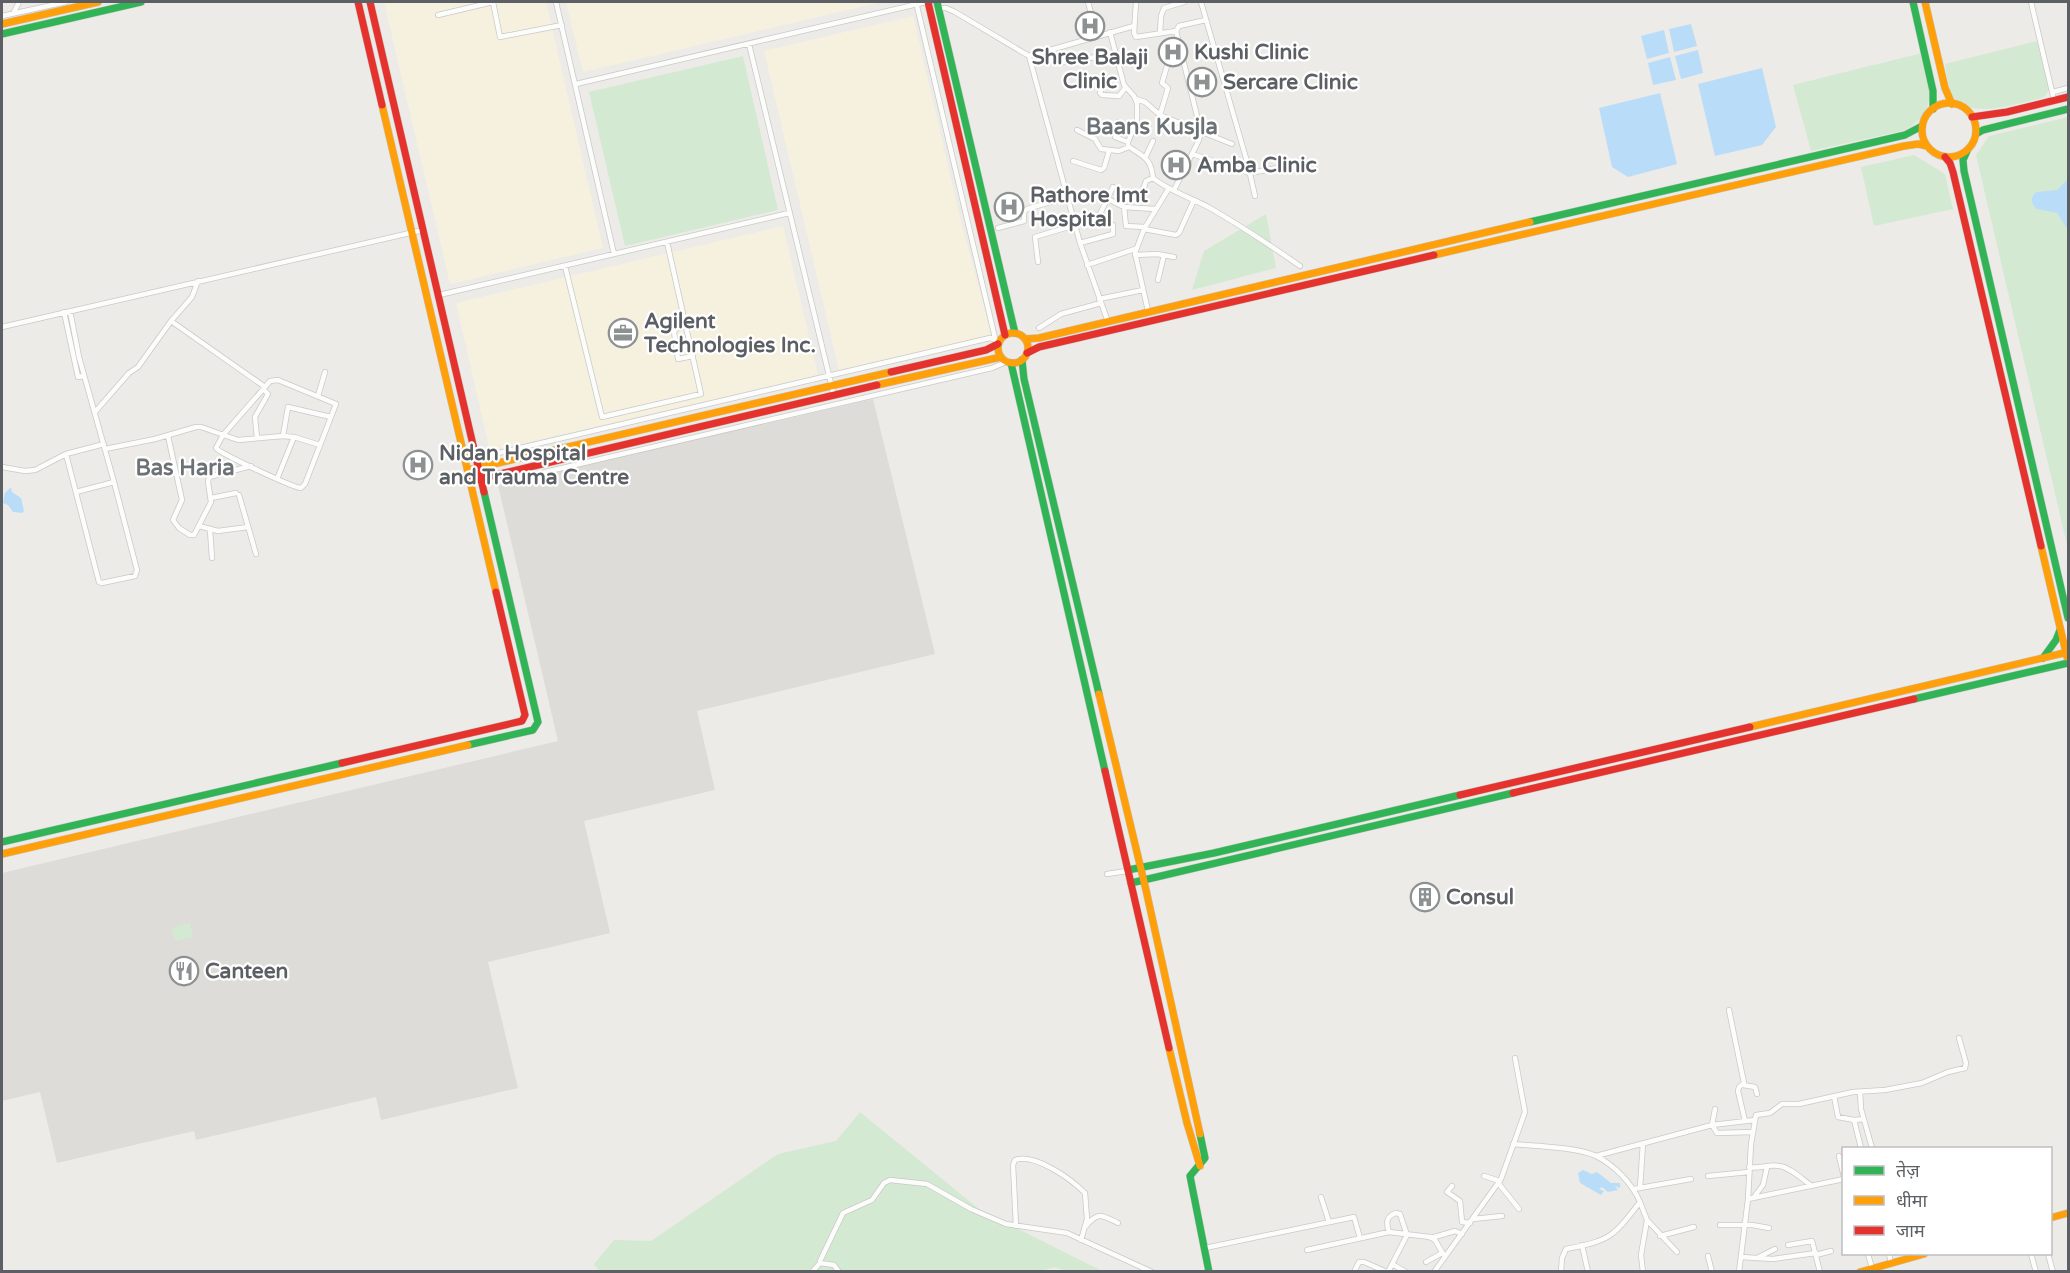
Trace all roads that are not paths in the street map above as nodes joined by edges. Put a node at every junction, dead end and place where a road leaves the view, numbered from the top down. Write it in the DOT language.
graph roads {
  1 [pos="19,2"];
  2 [pos="66,2"];
  3 [pos="98,2"];
  4 [pos="141,2"];
  5 [pos="358,2"];
  6 [pos="370,2"];
  7 [pos="556,2"];
  8 [pos="1088,2"];
  9 [pos="1136,2"];
  10 [pos="1184,2"];
  11 [pos="1201,2"];
  12 [pos="1913,2"];
  13 [pos="1925,2"];
  14 [pos="2031,2"];
  15 [pos="917,3"];
  16 [pos="928,4"];
  17 [pos="938,5"];
  18 [pos="13,14"];
  19 [pos="438,15"];
  20 [pos="2,16"];
  21 [pos="1206,20"];
  22 [pos="2,24"];
  23 [pos="562,25"];
  24 [pos="1134,26"];
  25 [pos="1176,31"];
  26 [pos="1110,32"];
  27 [pos="1161,33"];
  28 [pos="2,34"];
  29 [pos="1097,35"];
  30 [pos="749,44"];
  31 [pos="1115,54"];
  32 [pos="1029,56"];
  33 [pos="1058,63"];
  34 [pos="1167,66"];
  35 [pos="1103,83"];
  36 [pos="576,84"];
  37 [pos="1126,87"];
  38 [pos="2068,88"];
  39 [pos="2053,92"];
  40 [pos="2068,97"];
  41 [pos="1136,99"];
  42 [pos="2054,100"];
  43 [pos="1952,104"];
  44 [pos="1933,109"];
  45 [pos="2068,109"];
  46 [pos="1160,115"];
  47 [pos="1972,117"];
  48 [pos="1118,122"];
  49 [pos="1922,126"];
  50 [pos="1134,128"];
  51 [pos="1077,130"];
  52 [pos="1201,132"];
  53 [pos="1976,134"];
  54 [pos="1115,137"];
  55 [pos="1153,141"];
  56 [pos="1232,144"];
  57 [pos="1128,145"];
  58 [pos="1927,146"];
  59 [pos="1109,151"];
  60 [pos="1967,151"];
  61 [pos="1192,154"];
  62 [pos="1945,157"];
  63 [pos="1145,158"];
  64 [pos="1073,161"];
  65 [pos="1289,166"];
  66 [pos="1250,173"];
  67 [pos="1153,178"];
  68 [pos="1113,187"];
  69 [pos="1172,189"];
  70 [pos="1142,193"];
  71 [pos="1255,196"];
  72 [pos="1067,197"];
  73 [pos="1108,199"];
  74 [pos="1194,200"];
  75 [pos="1124,207"];
  76 [pos="1155,209"];
  77 [pos="789,213"];
  78 [pos="1098,218"];
  79 [pos="1075,225"];
  80 [pos="998,228"];
  81 [pos="1144,228"];
  82 [pos="423,230"];
  83 [pos="412,232"];
  84 [pos="667,242"];
  85 [pos="1080,243"];
  86 [pos="1135,252"];
  87 [pos="614,254"];
  88 [pos="1164,255"];
  89 [pos="1174,257"];
  90 [pos="1038,262"];
  91 [pos="1087,265"];
  92 [pos="565,266"];
  93 [pos="1300,266"];
  94 [pos="1158,280"];
  95 [pos="198,281"];
  96 [pos="1143,290"];
  97 [pos="439,295"];
  98 [pos="1100,301"];
  99 [pos="1174,305"];
  100 [pos="67,311"];
  101 [pos="1148,311"];
  102 [pos="1177,315"];
  103 [pos="171,321"];
  104 [pos="1107,322"];
  105 [pos="686,325"];
  106 [pos="2,327"];
  107 [pos="1040,328"];
  108 [pos="1016,333"];
  109 [pos="1000,339"];
  110 [pos="1025,339"];
  111 [pos="1027,352"];
  112 [pos="693,356"];
  113 [pos="1022,360"];
  114 [pos="1006,361"];
  115 [pos="325,372"];
  116 [pos="829,377"];
  117 [pos="831,386"];
  118 [pos="264,388"];
  119 [pos="318,396"];
  120 [pos="834,396"];
  121 [pos="95,412"];
  122 [pos="331,417"];
  123 [pos="223,435"];
  124 [pos="168,436"];
  125 [pos="283,436"];
  126 [pos="294,437"];
  127 [pos="257,438"];
  128 [pos="320,445"];
  129 [pos="104,447"];
  130 [pos="66,454"];
  131 [pos="591,457"];
  132 [pos="477,458"];
  133 [pos="251,466"];
  134 [pos="2,467"];
  135 [pos="480,468"];
  136 [pos="468,470"];
  137 [pos="482,478"];
  138 [pos="277,479"];
  139 [pos="470,481"];
  140 [pos="114,482"];
  141 [pos="76,492"];
  142 [pos="211,498"];
  143 [pos="199,526"];
  144 [pos="248,527"];
  145 [pos="210,530"];
  146 [pos="256,554"];
  147 [pos="212,558"];
  148 [pos="2068,618"];
  149 [pos="2060,627"];
  150 [pos="2067,653"];
  151 [pos="2043,658"];
  152 [pos="2068,663"];
  153 [pos="1936,683"];
  154 [pos="1939,693"];
  155 [pos="524,719"];
  156 [pos="533,730"];
  157 [pos="2,842"];
  158 [pos="1214,853"];
  159 [pos="2,854"];
  160 [pos="1216,863"];
  161 [pos="1140,868"];
  162 [pos="1128,870"];
  163 [pos="1107,874"];
  164 [pos="1143,880"];
  165 [pos="1131,883"];
  166 [pos="1729,1010"];
  167 [pos="1959,1038"];
  168 [pos="1515,1058"];
  169 [pos="1743,1085"];
  170 [pos="1860,1092"];
  171 [pos="1757,1094"];
  172 [pos="1834,1096"];
  173 [pos="1714,1109"];
  174 [pos="1864,1119"];
  175 [pos="1755,1120"];
  176 [pos="1854,1120"];
  177 [pos="1745,1121"];
  178 [pos="1712,1125"];
  179 [pos="1753,1132"];
  180 [pos="1643,1143"];
  181 [pos="1513,1144"];
  182 [pos="1861,1147"];
  183 [pos="1871,1147"];
  184 [pos="1596,1156"];
  185 [pos="1839,1156"];
  186 [pos="1200,1166"];
  187 [pos="1767,1167"];
  188 [pos="1842,1169"];
  189 [pos="1749,1170"];
  190 [pos="1484,1176"];
  191 [pos="1708,1176"];
  192 [pos="1842,1178"];
  193 [pos="1691,1179"];
  194 [pos="1499,1182"];
  195 [pos="1452,1186"];
  196 [pos="1812,1186"];
  197 [pos="1637,1189"];
  198 [pos="1321,1197"];
  199 [pos="1751,1198"];
  200 [pos="1640,1202"];
  201 [pos="1519,1209"];
  202 [pos="2068,1213"];
  203 [pos="1502,1216"];
  204 [pos="2052,1217"];
  205 [pos="1647,1220"];
  206 [pos="1472,1221"];
  207 [pos="1329,1222"];
  208 [pos="1118,1223"];
  209 [pos="1720,1225"];
  210 [pos="1745,1225"];
  211 [pos="1016,1226"];
  212 [pos="1694,1227"];
  213 [pos="1084,1228"];
  214 [pos="1769,1228"];
  215 [pos="1389,1232"];
  216 [pos="1462,1234"];
  217 [pos="1407,1235"];
  218 [pos="1660,1236"];
  219 [pos="1360,1238"];
  220 [pos="1431,1238"];
  221 [pos="1081,1240"];
  222 [pos="1582,1245"];
  223 [pos="1788,1245"];
  224 [pos="1205,1248"];
  225 [pos="1775,1249"];
  226 [pos="1307,1250"];
  227 [pos="1831,1251"];
  228 [pos="1677,1252"];
  229 [pos="1816,1254"];
  230 [pos="1444,1255"];
  231 [pos="1868,1255"];
  232 [pos="1921,1255"];
  233 [pos="2031,1255"];
  234 [pos="2048,1255"];
  235 [pos="1708,1256"];
  236 [pos="1741,1257"];
  237 [pos="1757,1258"];
  238 [pos="1426,1262"];
  239 [pos="820,1263"];
  240 [pos="1392,1264"];
  241 [pos="1889,1266"];
  242 [pos="1867,1270"];
  243 [pos="812,1272"];
  244 [pos="838,1272"];
  245 [pos="1152,1272"];
  246 [pos="1209,1272"];
  247 [pos="1354,1272"];
  248 [pos="1388,1272"];
  249 [pos="1406,1272"];
  250 [pos="1434,1272"];
  251 [pos="1561,1272"];
  252 [pos="1588,1272"];
  253 [pos="1643,1272"];
  254 [pos="1712,1272"];
  255 [pos="1738,1272"];
  256 [pos="1820,1272"];
  257 [pos="2036,1272"];
  258 [pos="2053,1272"];
  1 -- 18 [label="street"];
  2 -- 18 [label="street"];
  3 -- 22 [label="street"];
  4 -- 28 [label="street"];
  5 -- 83 [label="street"];
  6 -- 82 [label="street"];
  7 -- 23 [label="street"];
  8 -- 29 [label="street"];
  9 -- 24 [label="street"];
  10 -- 27 [label="street"];
  11 -- 21 [label="street"];
  12 -- 44 [label="street"];
  13 -- 43 [label="street"];
  14 -- 39 [label="street"];
  15 -- 16 [label="street"];
  15 -- 30 [label="street"];
  15 -- 109 [label="street"];
  16 -- 17 [label="street"];
  16 -- 109 [label="street"];
  17 -- 32 [label="street"];
  17 -- 108 [label="street"];
  18 -- 20 [label="street"];
  19 -- 23 [label="street"];
  21 -- 25 [label="street"];
  21 -- 66 [label="street"];
  23 -- 36 [label="street"];
  24 -- 26 [label="street"];
  24 -- 27 [label="street"];
  25 -- 27 [label="street"];
  25 -- 52 [label="street"];
  26 -- 29 [label="street"];
  26 -- 31 [label="street"];
  29 -- 32 [label="street"];
  30 -- 36 [label="street"];
  30 -- 77 [label="street"];
  31 -- 33 [label="street"];
  31 -- 37 [label="street"];
  32 -- 72 [label="street"];
  34 -- 46 [label="street"];
  35 -- 37 [label="street"];
  36 -- 87 [label="street"];
  37 -- 41 [label="street"];
  38 -- 39 [label="street"];
  39 -- 42 [label="street"];
  40 -- 42 [label="street"];
  41 -- 46 [label="street"];
  41 -- 50 [label="street"];
  42 -- 47 [label="street"];
  43 -- 44 [label="street"];
  43 -- 47 [label="street"];
  44 -- 49 [label="street"];
  45 -- 53 [label="street"];
  46 -- 52 [label="street"];
  47 -- 53 [label="street"];
  48 -- 50 [label="street"];
  49 -- 58 [label="street"];
  49 -- 99 [label="street"];
  50 -- 57 [label="street"];
  51 -- 59 [label="street"];
  52 -- 56 [label="street"];
  52 -- 61 [label="street"];
  53 -- 60 [label="street"];
  54 -- 57 [label="street"];
  55 -- 63 [label="street"];
  57 -- 59 [label="street"];
  57 -- 63 [label="street"];
  58 -- 62 [label="street"];
  58 -- 102 [label="street"];
  59 -- 64 [label="street"];
  60 -- 62 [label="street"];
  60 -- 148 [label="street"];
  61 -- 66 [label="street"];
  61 -- 69 [label="street"];
  62 -- 149 [label="street"];
  63 -- 67 [label="street"];
  65 -- 66 [label="street"];
  66 -- 71 [label="street"];
  67 -- 69 [label="street"];
  67 -- 70 [label="street"];
  68 -- 73 [label="street"];
  69 -- 74 [label="street"];
  69 -- 76 [label="street"];
  72 -- 79 [label="street"];
  72 -- 80 [label="street"];
  73 -- 75 [label="street"];
  73 -- 78 [label="street"];
  74 -- 81 [label="street"];
  74 -- 93 [label="street"];
  75 -- 76 [label="street"];
  75 -- 81 [label="street"];
  76 -- 81 [label="street"];
  77 -- 84 [label="street"];
  77 -- 116 [label="street"];
  78 -- 79 [label="street"];
  78 -- 85 [label="street"];
  79 -- 85 [label="street"];
  79 -- 90 [label="street"];
  81 -- 86 [label="street"];
  82 -- 83 [label="street"];
  82 -- 97 [label="street"];
  83 -- 95 [label="street"];
  83 -- 136 [label="street"];
  84 -- 87 [label="street"];
  84 -- 105 [label="street"];
  85 -- 91 [label="street"];
  86 -- 88 [label="street"];
  86 -- 91 [label="street"];
  86 -- 96 [label="street"];
  87 -- 92 [label="street"];
  88 -- 89 [label="street"];
  88 -- 94 [label="street"];
  91 -- 98 [label="street"];
  92 -- 97 [label="street"];
  92 -- 112 [label="street"];
  95 -- 100 [label="street"];
  95 -- 103 [label="street"];
  96 -- 98 [label="street"];
  96 -- 101 [label="street"];
  97 -- 132 [label="street"];
  98 -- 104 [label="street"];
  98 -- 107 [label="street"];
  99 -- 101 [label="street"];
  99 -- 102 [label="street"];
  100 -- 106 [label="street"];
  100 -- 121 [label="street"];
  101 -- 104 [label="street"];
  102 -- 111 [label="street"];
  103 -- 118 [label="street"];
  103 -- 121 [label="street"];
  104 -- 110 [label="street"];
  105 -- 112 [label="street"];
  105 -- 112 [label="street"];
  108 -- 109 [label="street"];
  108 -- 110 [label="street"];
  109 -- 114 [label="street"];
  109 -- 116 [label="street"];
  109 -- 117 [label="street"];
  110 -- 111 [label="street"];
  111 -- 113 [label="street"];
  113 -- 114 [label="street"];
  113 -- 161 [label="street"];
  114 -- 120 [label="street"];
  114 -- 131 [label="street"];
  114 -- 162 [label="street"];
  115 -- 119 [label="street"];
  116 -- 117 [label="street"];
  116 -- 132 [label="street"];
  117 -- 120 [label="street"];
  117 -- 135 [label="street"];
  118 -- 119 [label="street"];
  118 -- 123 [label="street"];
  118 -- 127 [label="street"];
  119 -- 122 [label="street"];
  120 -- 131 [label="street"];
  121 -- 129 [label="street"];
  122 -- 125 [label="street"];
  122 -- 128 [label="street"];
  123 -- 124 [label="street"];
  123 -- 127 [label="street"];
  123 -- 133 [label="street"];
  124 -- 129 [label="street"];
  124 -- 143 [label="street"];
  125 -- 126 [label="street"];
  125 -- 127 [label="street"];
  126 -- 128 [label="street"];
  126 -- 138 [label="street"];
  128 -- 138 [label="street"];
  129 -- 130 [label="street"];
  129 -- 140 [label="street"];
  130 -- 134 [label="street"];
  130 -- 141 [label="street"];
  131 -- 137 [label="street"];
  132 -- 135 [label="street"];
  133 -- 138 [label="street"];
  133 -- 142 [label="street"];
  135 -- 136 [label="street"];
  135 -- 137 [label="street"];
  136 -- 139 [label="street"];
  137 -- 139 [label="street"];
  137 -- 156 [label="street"];
  139 -- 155 [label="street"];
  140 -- 141 [label="street"];
  140 -- 141 [label="street"];
  142 -- 143 [label="street"];
  142 -- 144 [label="street"];
  143 -- 145 [label="street"];
  144 -- 145 [label="street"];
  144 -- 146 [label="street"];
  145 -- 147 [label="street"];
  149 -- 150 [label="street"];
  149 -- 151 [label="street"];
  150 -- 151 [label="street"];
  150 -- 152 [label="street"];
  151 -- 153 [label="street"];
  152 -- 154 [label="street"];
  153 -- 154 [label="street"];
  153 -- 158 [label="street"];
  154 -- 160 [label="street"];
  155 -- 156 [label="street"];
  155 -- 157 [label="street"];
  156 -- 159 [label="street"];
  158 -- 160 [label="street"];
  158 -- 161 [label="street"];
  160 -- 164 [label="street"];
  161 -- 162 [label="street"];
  161 -- 164 [label="street"];
  162 -- 163 [label="street"];
  162 -- 165 [label="street"];
  164 -- 165 [label="street"];
  164 -- 186 [label="street"];
  165 -- 186 [label="street"];
  166 -- 169 [label="street"];
  167 -- 170 [label="street"];
  168 -- 181 [label="street"];
  169 -- 171 [label="street"];
  169 -- 177 [label="street"];
  170 -- 172 [label="street"];
  170 -- 174 [label="street"];
  172 -- 175 [label="street"];
  172 -- 176 [label="street"];
  173 -- 178 [label="street"];
  174 -- 176 [label="street"];
  174 -- 183 [label="street"];
  175 -- 177 [label="street"];
  175 -- 179 [label="street"];
  176 -- 182 [label="street"];
  177 -- 178 [label="street"];
  178 -- 179 [label="street"];
  178 -- 180 [label="street"];
  179 -- 189 [label="street"];
  180 -- 184 [label="street"];
  180 -- 197 [label="street"];
  181 -- 184 [label="street"];
  181 -- 194 [label="street"];
  184 -- 197 [label="street"];
  185 -- 188 [label="street"];
  186 -- 224 [label="street"];
  187 -- 189 [label="street"];
  187 -- 196 [label="street"];
  187 -- 199 [label="street"];
  189 -- 191 [label="street"];
  189 -- 199 [label="street"];
  190 -- 194 [label="street"];
  192 -- 196 [label="street"];
  193 -- 197 [label="street"];
  194 -- 201 [label="street"];
  194 -- 206 [label="street"];
  195 -- 206 [label="street"];
  196 -- 199 [label="street"];
  197 -- 200 [label="street"];
  198 -- 207 [label="street"];
  199 -- 210 [label="street"];
  200 -- 205 [label="street"];
  200 -- 222 [label="street"];
  202 -- 204 [label="street"];
  203 -- 206 [label="street"];
  205 -- 218 [label="street"];
  205 -- 253 [label="street"];
  206 -- 216 [label="street"];
  207 -- 219 [label="street"];
  207 -- 224 [label="street"];
  208 -- 213 [label="street"];
  209 -- 210 [label="street"];
  210 -- 214 [label="street"];
  210 -- 236 [label="street"];
  211 -- 213 [label="street"];
  211 -- 221 [label="street"];
  211 -- 239 [label="street"];
  212 -- 218 [label="street"];
  213 -- 221 [label="street"];
  215 -- 217 [label="street"];
  215 -- 217 [label="street"];
  215 -- 219 [label="street"];
  216 -- 220 [label="street"];
  216 -- 230 [label="street"];
  217 -- 220 [label="street"];
  217 -- 240 [label="street"];
  218 -- 228 [label="street"];
  219 -- 226 [label="street"];
  220 -- 230 [label="street"];
  221 -- 245 [label="street"];
  222 -- 251 [label="street"];
  222 -- 252 [label="street"];
  223 -- 229 [label="street"];
  224 -- 246 [label="street"];
  225 -- 237 [label="street"];
  227 -- 229 [label="street"];
  229 -- 237 [label="street"];
  229 -- 256 [label="street"];
  230 -- 238 [label="street"];
  230 -- 250 [label="street"];
  231 -- 242 [label="street"];
  232 -- 241 [label="street"];
  233 -- 257 [label="street"];
  234 -- 258 [label="street"];
  235 -- 254 [label="street"];
  236 -- 237 [label="street"];
  236 -- 255 [label="street"];
  239 -- 243 [label="street"];
  239 -- 244 [label="street"];
  240 -- 248 [label="street"];
  240 -- 249 [label="street"];
  241 -- 242 [label="street"];
  247 -- 248 [label="street"];
}
